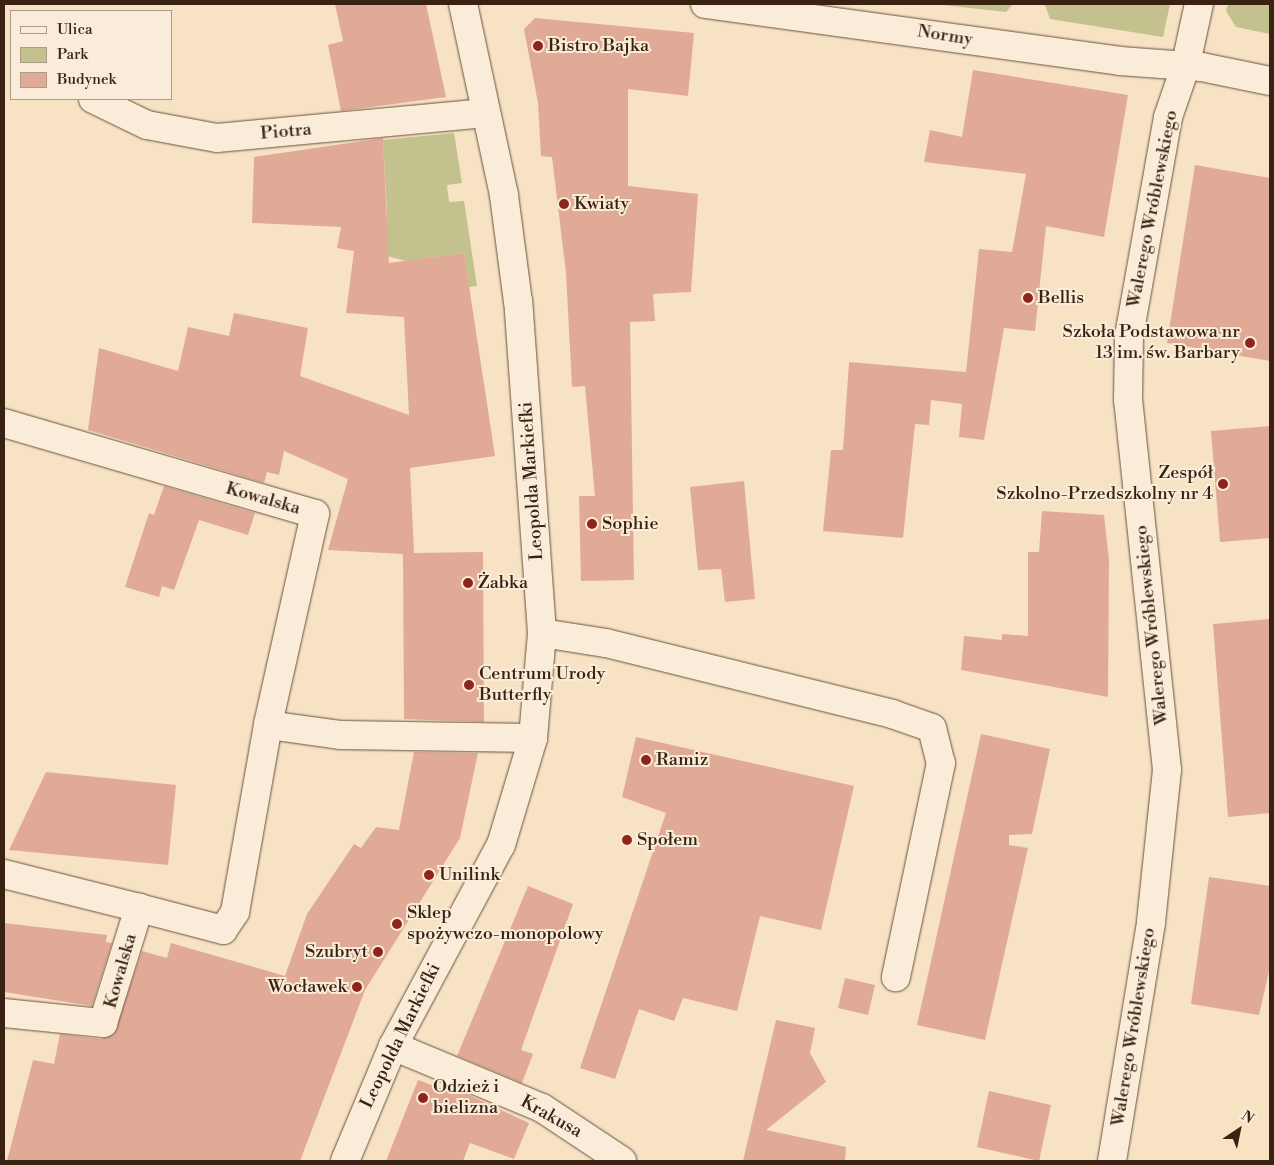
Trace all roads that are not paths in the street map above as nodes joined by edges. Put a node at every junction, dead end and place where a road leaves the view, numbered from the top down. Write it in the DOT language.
graph roads {
  1 [pos="462,4"];
  2 [pos="705,4"];
  3 [pos="1199,4"];
  4 [pos="1185,68"];
  5 [pos="1270,81"];
  6 [pos="95,100"];
  7 [pos="486,113"];
  8 [pos="4,423"];
  9 [pos="542,633"];
  10 [pos="268,725"];
  11 [pos="533,738"];
  12 [pos="4,874"];
  13 [pos="139,908"];
  14 [pos="896,977"];
  15 [pos="4,1013"];
  16 [pos="393,1046"];
  17 [pos="345,1161"];
  18 [pos="622,1161"];
  19 [pos="1112,1161"];
  1 -- 7 [label="street, Leopolda Markiefki"];
  2 -- 4 [label="street, Normy"];
  3 -- 4 [label="street, Walerego Wróblewskiego"];
  4 -- 5 [label="street, Normy"];
  4 -- 19 [label="street, Walerego Wróblewskiego"];
  6 -- 7 [label="street, Piotra"];
  7 -- 9 [label="street, Leopolda Markiefki"];
  8 -- 10 [label="street, Kowalska"];
  9 -- 11 [label="street, Leopolda Markiefki"];
  9 -- 14 [label="street"];
  10 -- 11 [label="street"];
  10 -- 13 [label="street, Kowalska"];
  11 -- 16 [label="street, Leopolda Markiefki"];
  12 -- 13 [label="street, Kowalska"];
  13 -- 15 [label="street, Kowalska"];
  16 -- 17 [label="street, Leopolda Markiefki"];
  16 -- 18 [label="street, Krakusa"];
}
